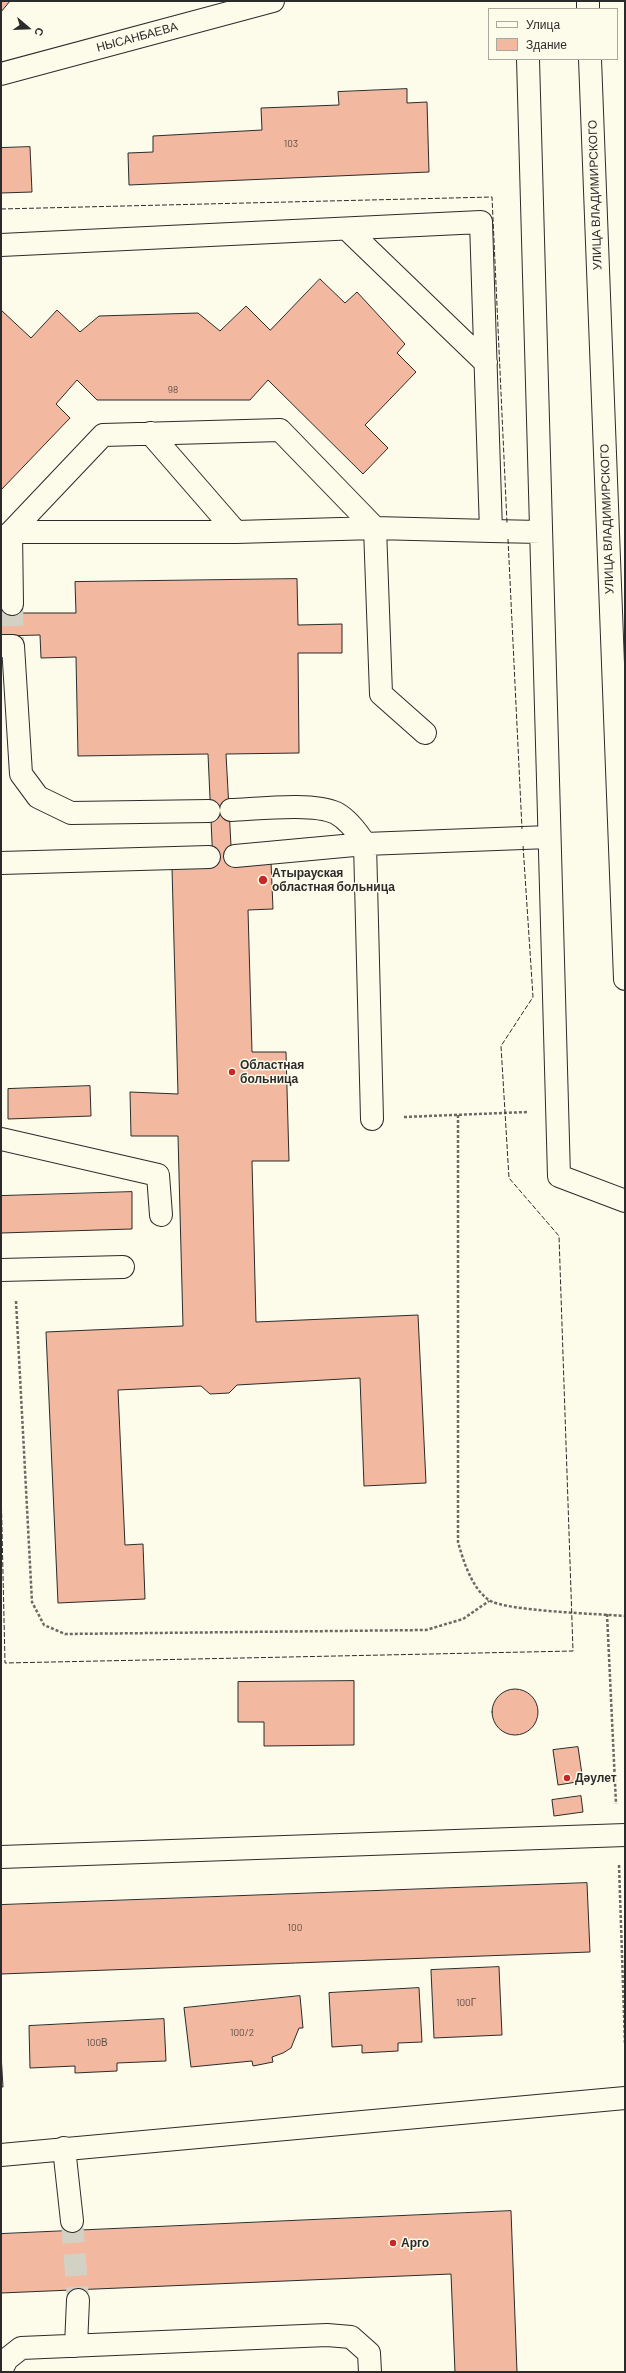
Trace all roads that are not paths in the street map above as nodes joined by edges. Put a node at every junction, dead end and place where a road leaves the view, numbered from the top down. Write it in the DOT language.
graph roads {
  1 [pos="273,1"];
  2 [pos="528,60"];
  3 [pos="590,60"];
  4 [pos="1,74"];
  5 [pos="347,229"];
  6 [pos="1,245"];
  7 [pos="486,363"];
  8 [pos="150,433"];
  9 [pos="375,528"];
  10 [pos="236,532"];
  11 [pos="491,532"];
  12 [pos="541,532"];
  13 [pos="6,536"];
  14 [pos="12,604"];
  15 [pos="1,646"];
  16 [pos="425,733"];
  17 [pos="209,810"];
  18 [pos="231,810"];
  19 [pos="549,837"];
  20 [pos="365,844"];
  21 [pos="235,856"];
  22 [pos="209,857"];
  23 [pos="1,863"];
  24 [pos="625,979"];
  25 [pos="372,1119"];
  26 [pos="1,1139"];
  27 [pos="625,1201"];
  28 [pos="161,1215"];
  29 [pos="123,1267"];
  30 [pos="8,1270"];
  31 [pos="625,1835"];
  32 [pos="1,1857"];
  33 [pos="625,2098"];
  34 [pos="64,2148"];
  35 [pos="1,2155"];
  36 [pos="72,2221"];
  37 [pos="78,2300"];
  38 [pos="76,2346"];
  39 [pos="1,2371"];
  40 [pos="370,2372"];
  1 -- 4 [label="street, НЫСАНБАЕВА"];
  2 -- 12 [label="street"];
  3 -- 24 [label="street, УЛИЦА ВЛАДИМИРСКОГО"];
  5 -- 6 [label="street"];
  5 -- 7 [label="street"];
  5 -- 7 [label="street"];
  7 -- 11 [label="street"];
  8 -- 9 [label="street"];
  8 -- 10 [label="street"];
  8 -- 13 [label="street"];
  9 -- 10 [label="street"];
  9 -- 11 [label="street"];
  9 -- 16 [label="street"];
  10 -- 13 [label="street"];
  11 -- 12 [label="street"];
  12 -- 19 [label="street"];
  13 -- 14 [label="street"];
  15 -- 17 [label="street"];
  18 -- 20 [label="street"];
  19 -- 20 [label="street"];
  19 -- 27 [label="street"];
  20 -- 21 [label="street"];
  20 -- 25 [label="street"];
  22 -- 23 [label="street"];
  26 -- 28 [label="street"];
  29 -- 30 [label="street"];
  31 -- 32 [label="street"];
  33 -- 34 [label="street"];
  34 -- 35 [label="street"];
  34 -- 36 [label="street"];
  37 -- 38 [label="street"];
  38 -- 39 [label="street"];
  38 -- 40 [label="street"];
}
